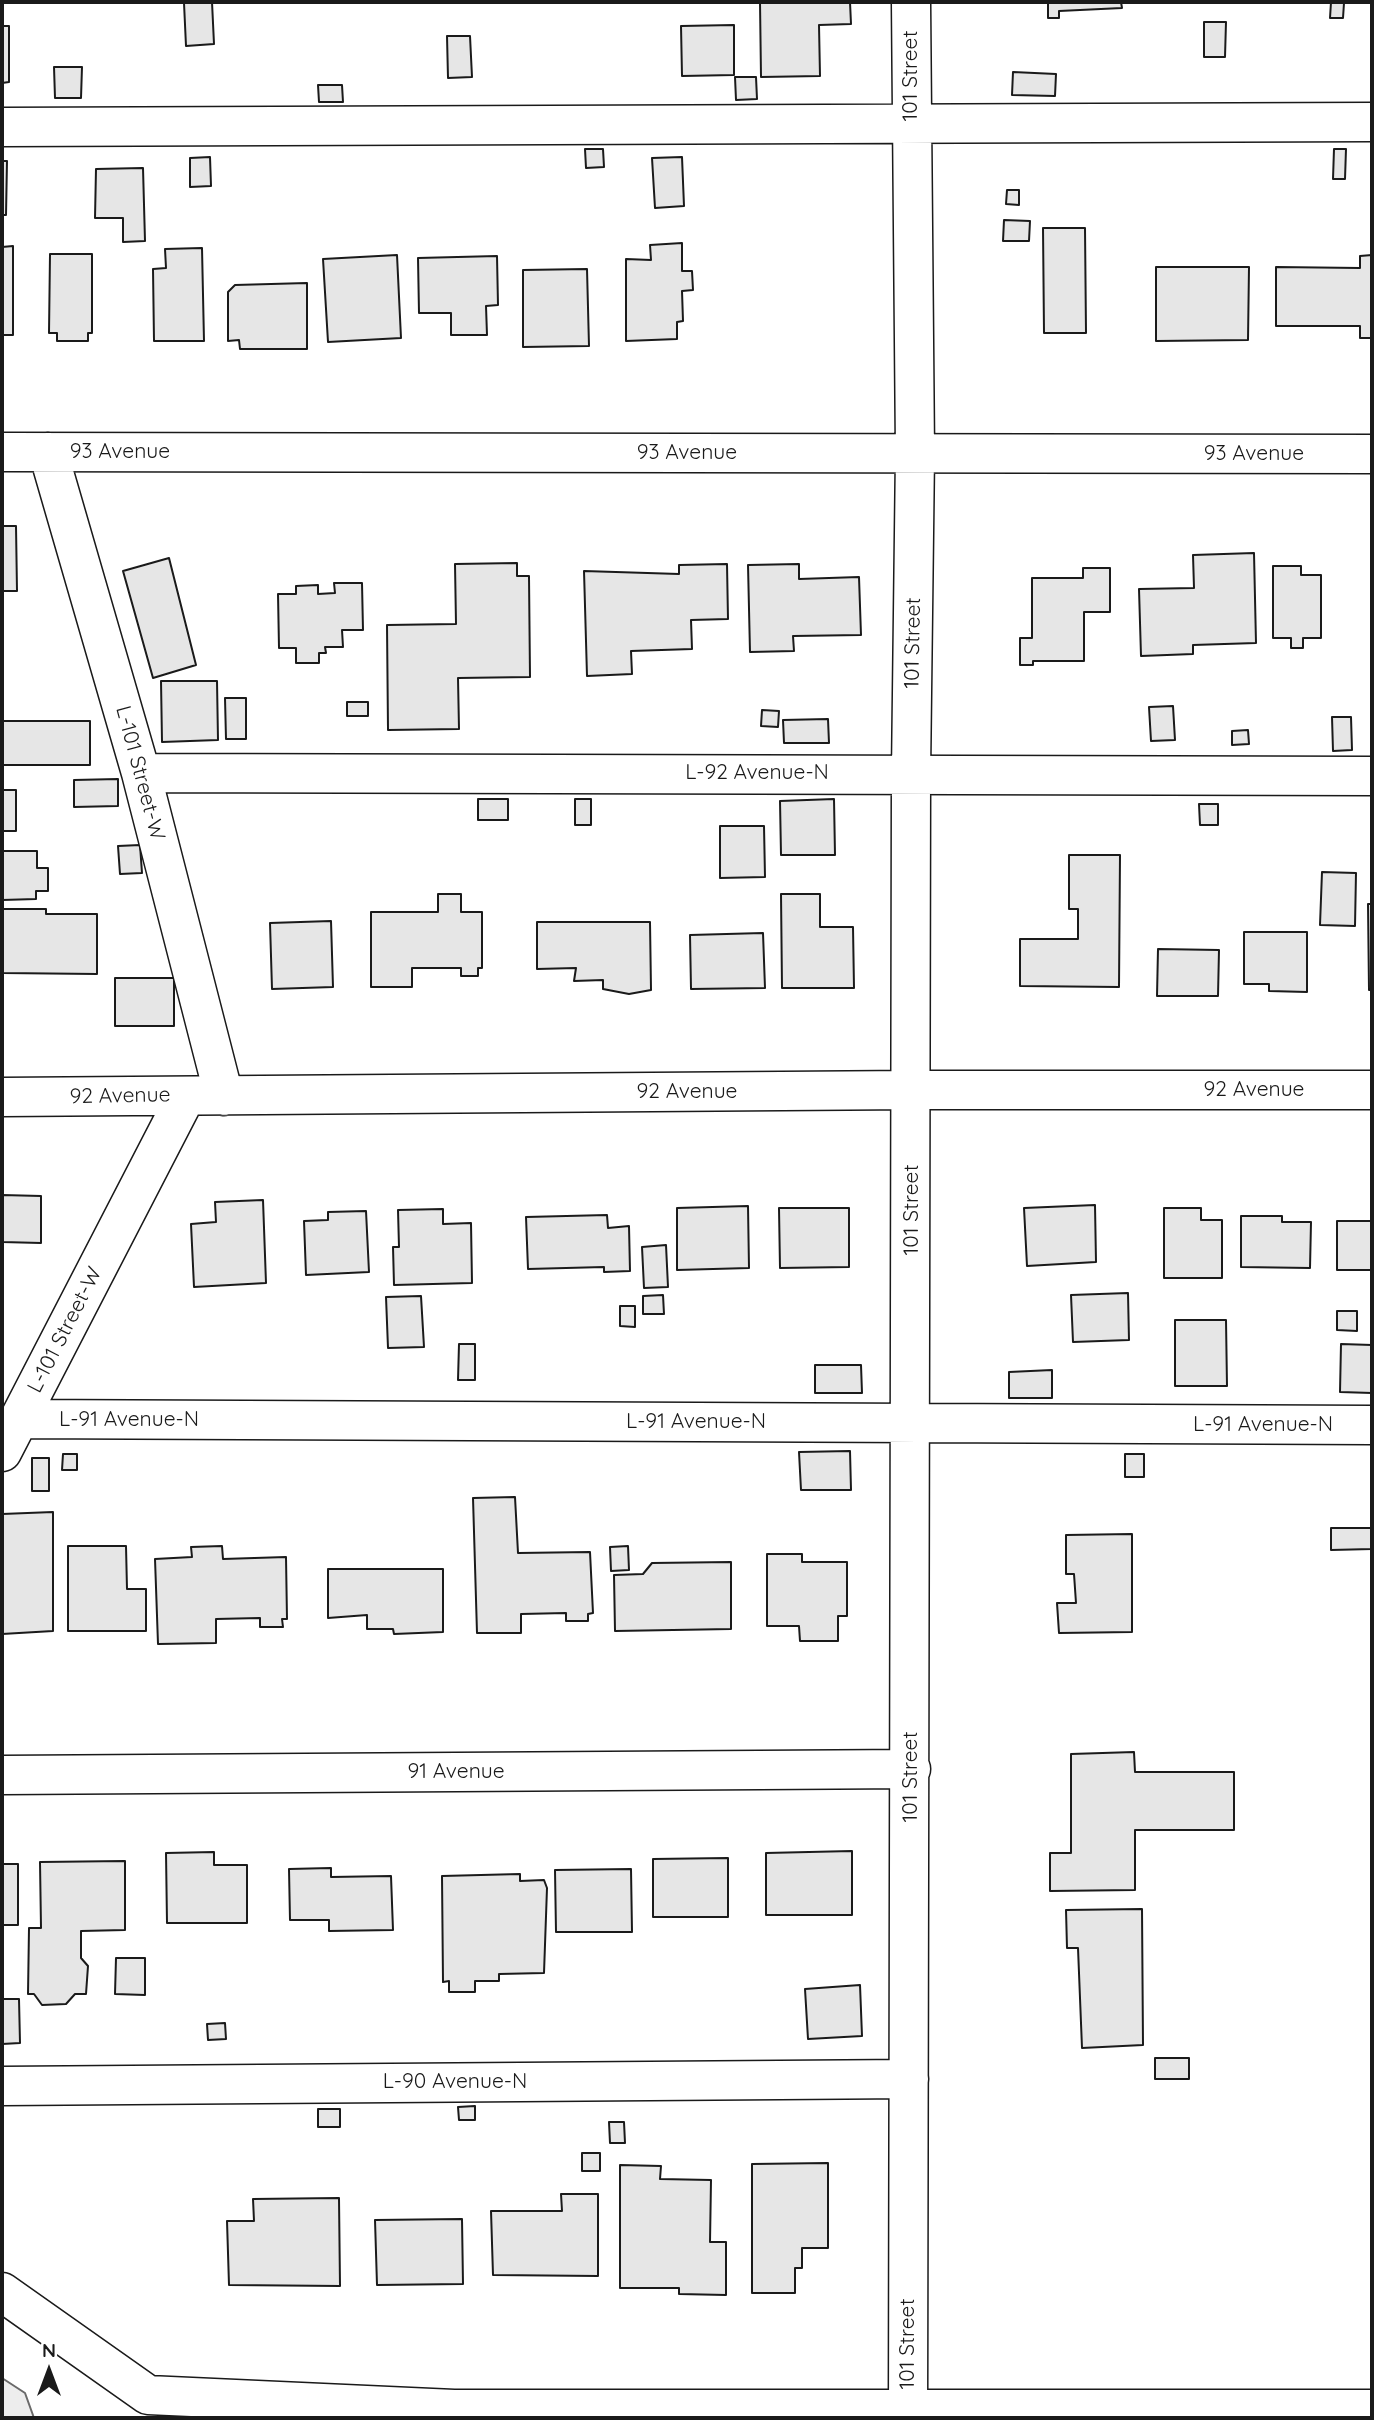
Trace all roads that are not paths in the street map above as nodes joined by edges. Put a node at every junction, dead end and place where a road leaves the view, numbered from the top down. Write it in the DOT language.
graph roads {
  1 [pos="911,2"];
  2 [pos="911,122"];
  3 [pos="1372,122"];
  4 [pos="2,127"];
  5 [pos="2,452"];
  6 [pos="48,452"];
  7 [pos="915,453"];
  8 [pos="1372,454"];
  9 [pos="141,773"];
  10 [pos="911,773"];
  11 [pos="1372,776"];
  12 [pos="912,1090"];
  13 [pos="1372,1090"];
  14 [pos="186,1096"];
  15 [pos="224,1096"];
  16 [pos="2,1097"];
  17 [pos="912,1423"];
  18 [pos="1372,1425"];
  19 [pos="10,1436"];
  20 [pos="911,1769"];
  21 [pos="2,1775"];
  22 [pos="909,2078"];
  23 [pos="2,2086"];
  24 [pos="2,2292"];
  25 [pos="147,2407"];
  26 [pos="1372,2409"];
  27 [pos="908,2413"];
  28 [pos="454,2414"];
  1 -- 2 [label="street, 101 Street"];
  2 -- 3 [label="street"];
  2 -- 4 [label="street"];
  2 -- 7 [label="street, 101 Street"];
  5 -- 6 [label="street, 93 Avenue"];
  6 -- 7 [label="street, 93 Avenue"];
  6 -- 9 [label="street, L-101 Street-W"];
  7 -- 8 [label="street, 93 Avenue"];
  7 -- 10 [label="street, 101 Street"];
  9 -- 10 [label="street, L-92 Avenue-N"];
  9 -- 15 [label="street, L-101 Street-W"];
  10 -- 11 [label="street, L-92 Avenue-N"];
  10 -- 12 [label="street, 101 Street"];
  12 -- 13 [label="street, 92 Avenue"];
  12 -- 15 [label="street, 92 Avenue"];
  12 -- 17 [label="street, 101 Street"];
  14 -- 15 [label="street, 92 Avenue"];
  14 -- 16 [label="street, 92 Avenue"];
  14 -- 19 [label="street, L-101 Street-W"];
  17 -- 18 [label="street, L-91 Avenue-N"];
  17 -- 19 [label="street, L-91 Avenue-N"];
  17 -- 20 [label="street, 101 Street"];
  20 -- 21 [label="street, 91 Avenue"];
  20 -- 22 [label="street, 101 Street"];
  22 -- 23 [label="street, L-90 Avenue-N"];
  22 -- 27 [label="street, 101 Street"];
  24 -- 25 [label="street"];
  25 -- 28 [label="street"];
  26 -- 27 [label="street"];
  27 -- 28 [label="street"];
}
